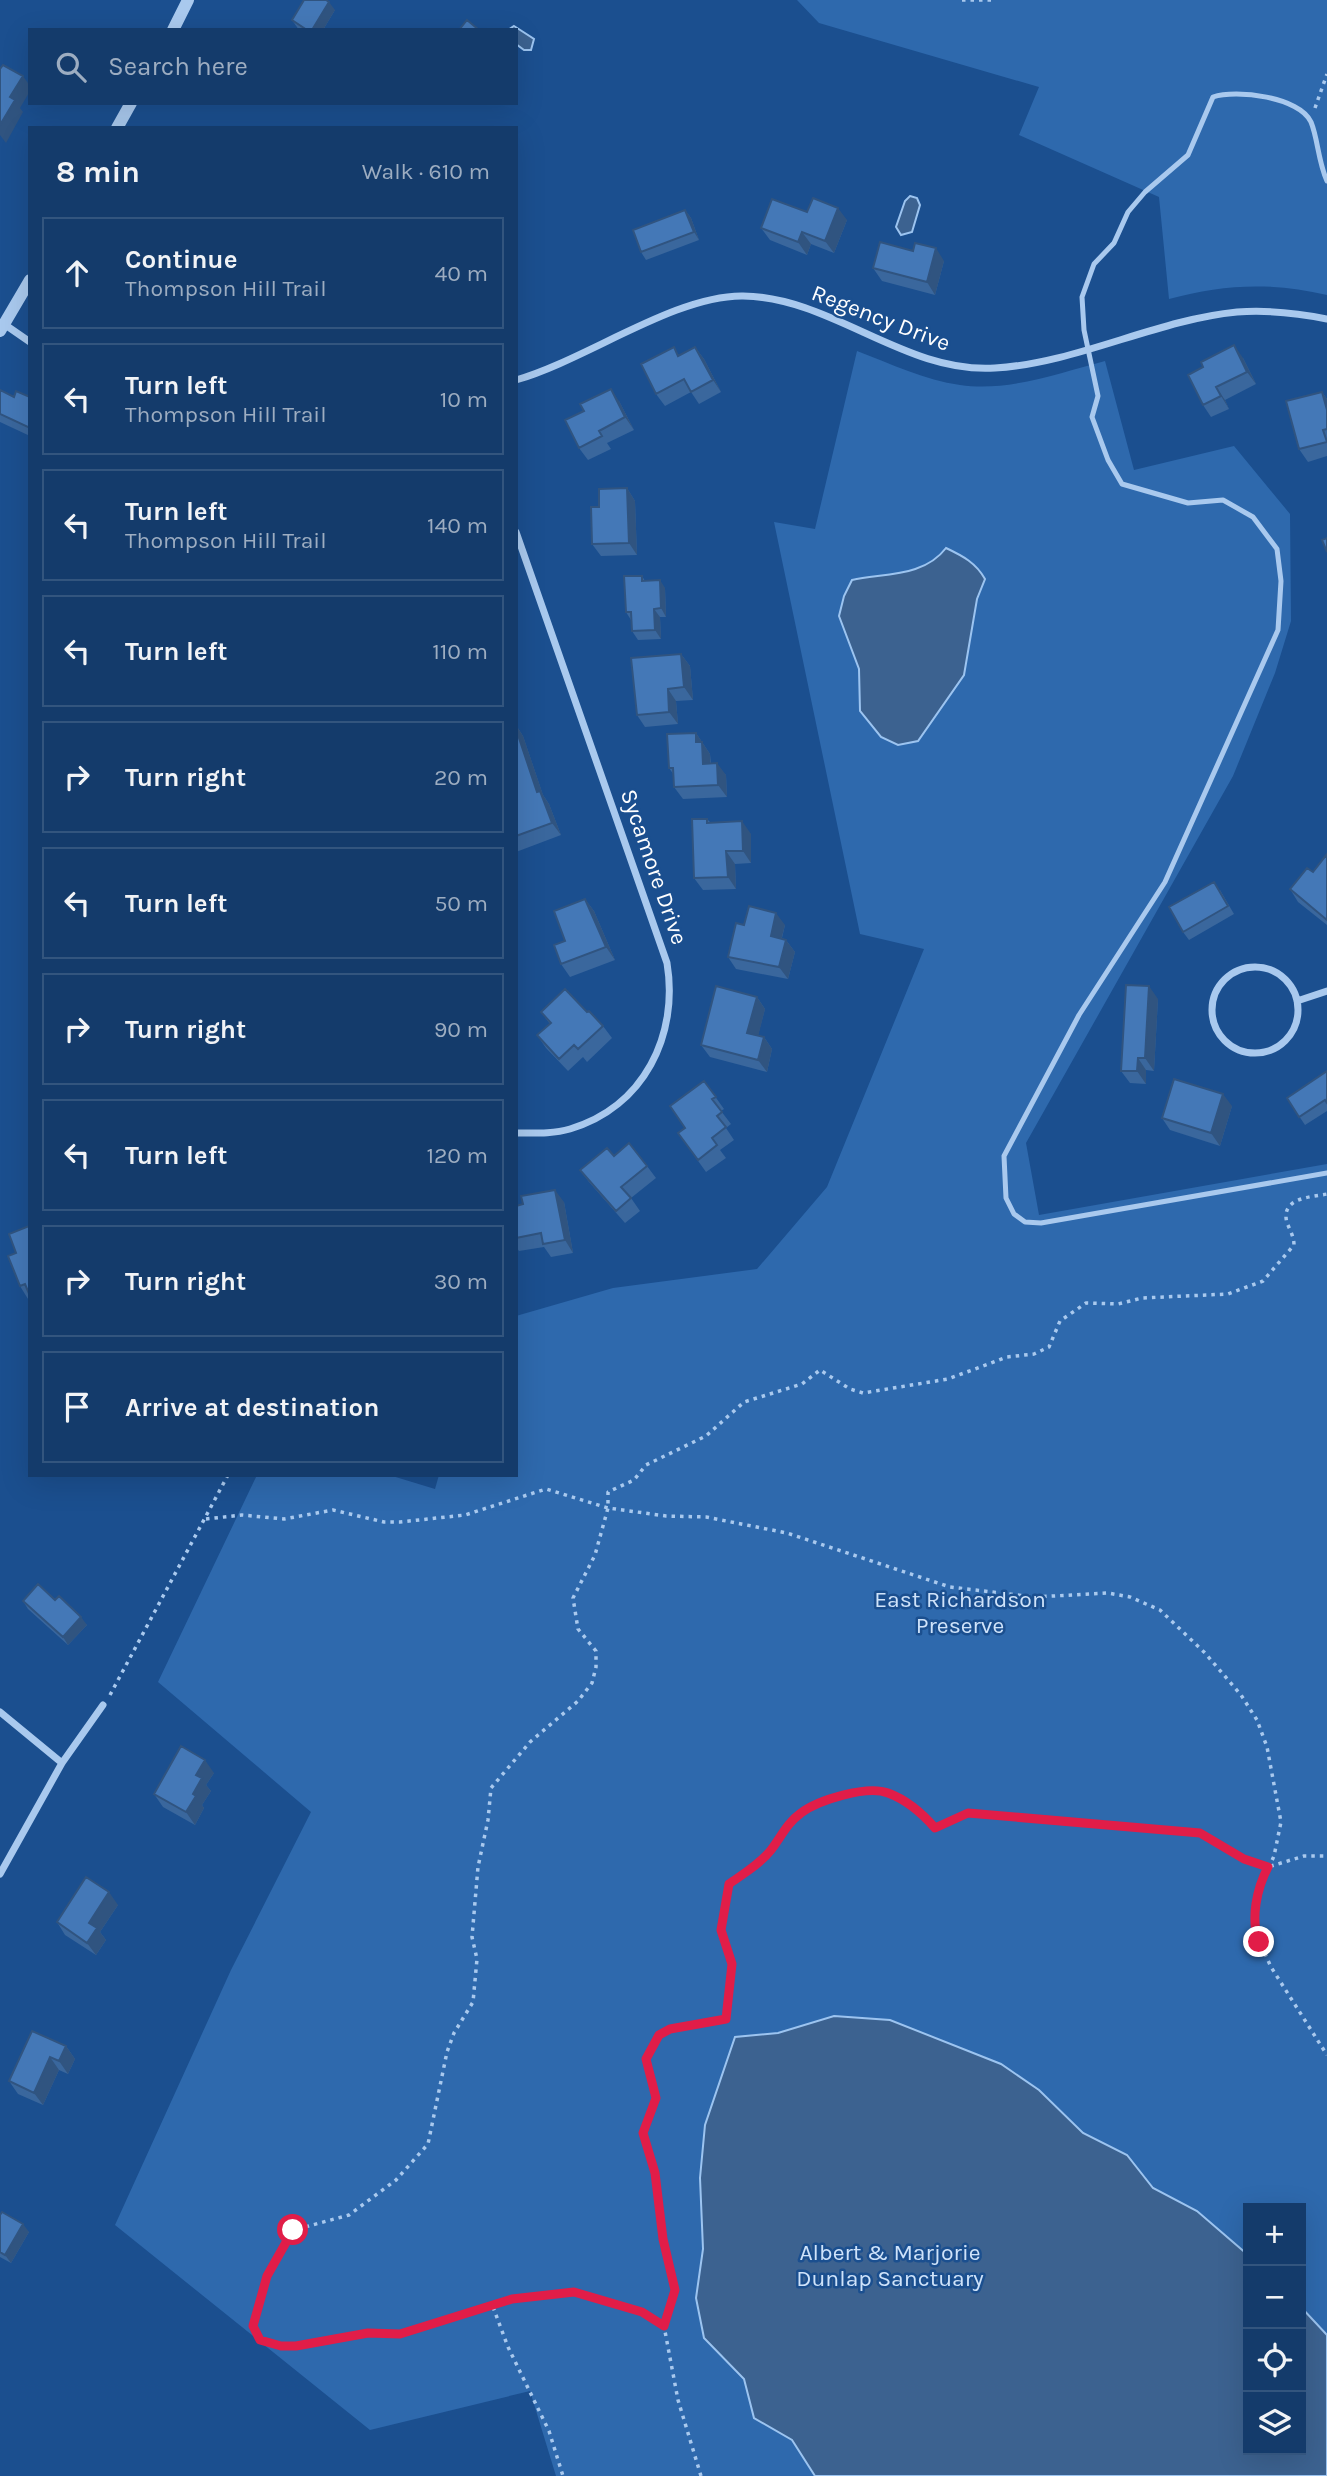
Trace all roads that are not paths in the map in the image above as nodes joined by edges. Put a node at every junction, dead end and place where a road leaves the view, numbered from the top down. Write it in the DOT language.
graph roads {
  1 [pos="188,0"];
  2 [pos="174,28"];
  3 [pos="129,105"];
  4 [pos="118,126"];
  5 [pos="1327,181"];
  6 [pos="28,283"];
  7 [pos="1327,318"];
  8 [pos="2,328"];
  9 [pos="28,341"];
  10 [pos="1089,348"];
  11 [pos="518,379"];
  12 [pos="518,538"];
  13 [pos="1327,991"];
  14 [pos="1297,1001"];
  15 [pos="518,1133"];
  16 [pos="1327,1173"];
  17 [pos="103,1705"];
  18 [pos="0,1713"];
  19 [pos="62,1763"];
  20 [pos="0,1874"];
  1 -- 2 [label="street"];
  3 -- 4 [label="street"];
  5 -- 10 [label="lane"];
  6 -- 8 [label="street"];
  7 -- 10 [label="street, Regency Drive"];
  8 -- 9 [label="street"];
  10 -- 11 [label="street, Regency Drive"];
  10 -- 16 [label="lane"];
  12 -- 15 [label="street, Sycamore Drive"];
  13 -- 14 [label="street"];
  14 -- 14 [label="street"];
  17 -- 19 [label="street"];
  18 -- 19 [label="street"];
  19 -- 20 [label="street"];
}
